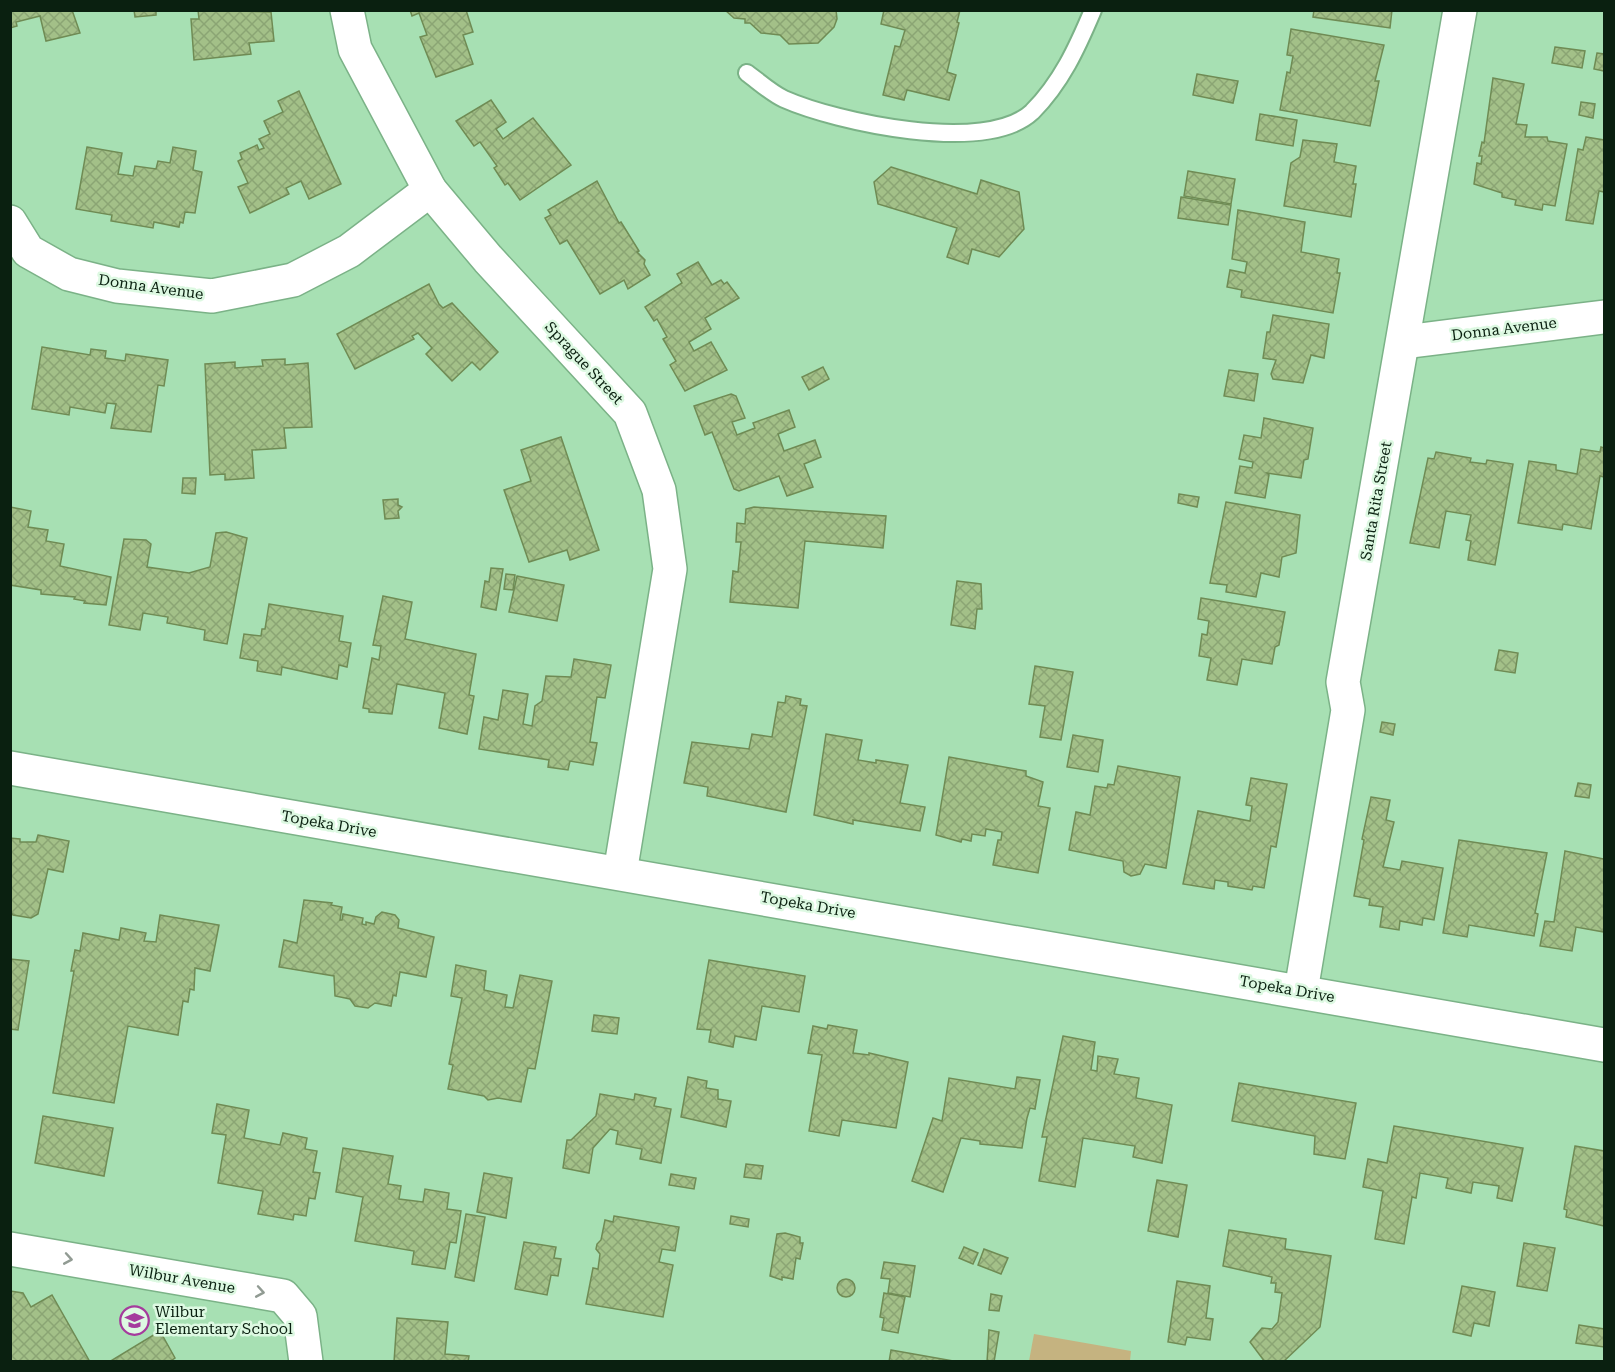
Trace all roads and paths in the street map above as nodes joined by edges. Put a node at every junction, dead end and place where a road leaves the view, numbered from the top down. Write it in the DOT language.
graph roads {
  1 [pos="347,10"];
  2 [pos="1093,10"];
  3 [pos="1460,10"];
  4 [pos="747,73"];
  5 [pos="430,190"];
  6 [pos="10,222"];
  7 [pos="1605,317"];
  8 [pos="1404,342"];
  9 [pos="10,768"];
  10 [pos="620,873"];
  11 [pos="1301,991"];
  12 [pos="1605,1045"];
  13 [pos="10,1249"];
  14 [pos="306,1362"];
  1 -- 5 [label="street, Sprague Street"];
  2 -- 4 [label="lane"];
  3 -- 8 [label="street, Santa Rita Street"];
  5 -- 6 [label="street, Donna Avenue"];
  5 -- 10 [label="street, Sprague Street"];
  7 -- 8 [label="street, Donna Avenue"];
  8 -- 11 [label="street, Santa Rita Street"];
  9 -- 10 [label="street, Topeka Drive"];
  10 -- 11 [label="street, Topeka Drive"];
  11 -- 12 [label="street, Topeka Drive"];
  13 -- 14 [label="street, Wilbur Avenue, one-way"];
}
